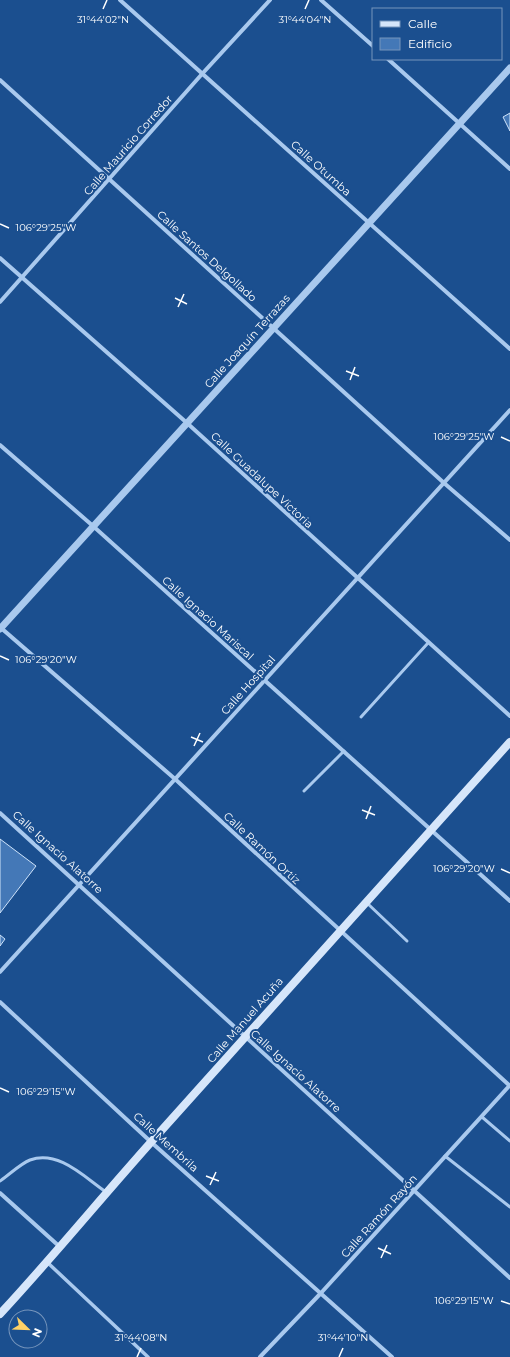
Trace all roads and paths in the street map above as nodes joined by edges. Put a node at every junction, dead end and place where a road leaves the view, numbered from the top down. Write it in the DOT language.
graph roads {
  1 [pos="120,0"];
  2 [pos="270,0"];
  3 [pos="321,0"];
  4 [pos="372,45"];
  5 [pos="389,60"];
  6 [pos="510,68"];
  7 [pos="202,74"];
  8 [pos="0,80"];
  9 [pos="460,123"];
  10 [pos="510,168"];
  11 [pos="110,180"];
  12 [pos="369,224"];
  13 [pos="0,258"];
  14 [pos="22,278"];
  15 [pos="0,302"];
  16 [pos="274,328"];
  17 [pos="510,349"];
  18 [pos="510,410"];
  19 [pos="187,423"];
  20 [pos="0,445"];
  21 [pos="444,483"];
  22 [pos="93,526"];
  23 [pos="510,540"];
  24 [pos="357,578"];
  25 [pos="0,628"];
  26 [pos="428,643"];
  27 [pos="265,680"];
  28 [pos="510,716"];
  29 [pos="361,718"];
  30 [pos="510,742"];
  31 [pos="344,751"];
  32 [pos="175,779"];
  33 [pos="304,791"];
  34 [pos="0,813"];
  35 [pos="430,830"];
  36 [pos="80,884"];
  37 [pos="510,901"];
  38 [pos="365,902"];
  39 [pos="338,930"];
  40 [pos="407,941"];
  41 [pos="0,972"];
  42 [pos="0,1002"];
  43 [pos="245,1037"];
  44 [pos="510,1085"];
  45 [pos="482,1117"];
  46 [pos="152,1142"];
  47 [pos="510,1142"];
  48 [pos="446,1156"];
  49 [pos="0,1181"];
  50 [pos="415,1191"];
  51 [pos="0,1193"];
  52 [pos="107,1193"];
  53 [pos="510,1208"];
  54 [pos="60,1247"];
  55 [pos="48,1263"];
  56 [pos="510,1278"];
  57 [pos="321,1293"];
  58 [pos="0,1314"];
  59 [pos="148,1357"];
  60 [pos="260,1357"];
  61 [pos="392,1357"];
  1 -- 7 [label="street, Calle Otumba"];
  2 -- 7 [label="street, Calle Mauricio Corredor"];
  3 -- 4 [label="street"];
  5 -- 9 [label="street"];
  6 -- 9 [label="street, Calle Joaquín Terrazas"];
  7 -- 11 [label="street, Calle Mauricio Corredor"];
  7 -- 12 [label="street, Calle Otumba"];
  8 -- 11 [label="street, Calle Santos Delgollado"];
  9 -- 10 [label="street"];
  9 -- 12 [label="street, Calle Joaquín Terrazas"];
  11 -- 14 [label="street, Calle Mauricio Corredor"];
  11 -- 16 [label="street, Calle Santos Delgollado"];
  12 -- 16 [label="street, Calle Joaquín Terrazas"];
  12 -- 17 [label="street, Calle Otumba"];
  13 -- 14 [label="street, Calle Guadalupe Victoria"];
  14 -- 15 [label="street, Calle Mauricio Corredor"];
  14 -- 19 [label="street, Calle Guadalupe Victoria"];
  16 -- 19 [label="street, Calle Joaquín Terrazas"];
  16 -- 21 [label="street, Calle Santos Delgollado"];
  18 -- 21 [label="street, Calle Hospital"];
  19 -- 22 [label="street, Calle Joaquín Terrazas"];
  19 -- 24 [label="street, Calle Guadalupe Victoria"];
  20 -- 22 [label="street, Calle Ignacio Mariscal"];
  21 -- 23 [label="street, Calle Santos Delgollado"];
  21 -- 24 [label="street, Calle Hospital"];
  22 -- 25 [label="street, Calle Joaquín Terrazas"];
  22 -- 27 [label="street, Calle Ignacio Mariscal"];
  24 -- 26 [label="street, Calle Guadalupe Victoria"];
  24 -- 27 [label="street, Calle Hospital"];
  25 -- 32 [label="street, Calle Ramón Ortiz"];
  26 -- 28 [label="street, Calle Guadalupe Victoria"];
  26 -- 29 [label="lane"];
  27 -- 31 [label="street, Calle Ignacio Mariscal"];
  27 -- 32 [label="street, Calle Hospital"];
  30 -- 35 [label="main road, Calle Manuel Acuña"];
  31 -- 33 [label="lane"];
  31 -- 35 [label="street, Calle Ignacio Mariscal"];
  32 -- 36 [label="street, Calle Hospital"];
  32 -- 39 [label="street, Calle Ramón Ortiz"];
  34 -- 36 [label="street, Calle Ignacio Alatorre"];
  35 -- 37 [label="street, Calle Ignacio Mariscal"];
  35 -- 38 [label="main road, Calle Manuel Acuña"];
  36 -- 41 [label="street, Calle Hospital"];
  36 -- 43 [label="street, Calle Ignacio Alatorre"];
  38 -- 39 [label="main road, Calle Manuel Acuña"];
  38 -- 40 [label="lane"];
  39 -- 43 [label="main road, Calle Manuel Acuña"];
  39 -- 44 [label="street, Calle Ramón Ortiz"];
  42 -- 46 [label="street, Calle Membrila"];
  43 -- 46 [label="main road, Calle Manuel Acuña"];
  43 -- 50 [label="street, Calle Ignacio Alatorre"];
  44 -- 45 [label="street, Calle Ramón Rayón"];
  45 -- 47 [label="lane"];
  45 -- 48 [label="street, Calle Ramón Rayón"];
  46 -- 52 [label="main road, Calle Manuel Acuña"];
  46 -- 57 [label="street, Calle Membrila"];
  48 -- 50 [label="street, Calle Ramón Rayón"];
  48 -- 53 [label="lane"];
  49 -- 52 [label="lane"];
  50 -- 56 [label="street, Calle Ignacio Alatorre"];
  50 -- 57 [label="street, Calle Ramón Rayón"];
  51 -- 54 [label="street"];
  52 -- 54 [label="main road, Calle Manuel Acuña"];
  54 -- 55 [label="main road, Calle Manuel Acuña"];
  55 -- 58 [label="main road, Calle Manuel Acuña"];
  55 -- 59 [label="street"];
  57 -- 60 [label="street, Calle Ramón Rayón"];
  57 -- 61 [label="street, Calle Membrila"];
}
